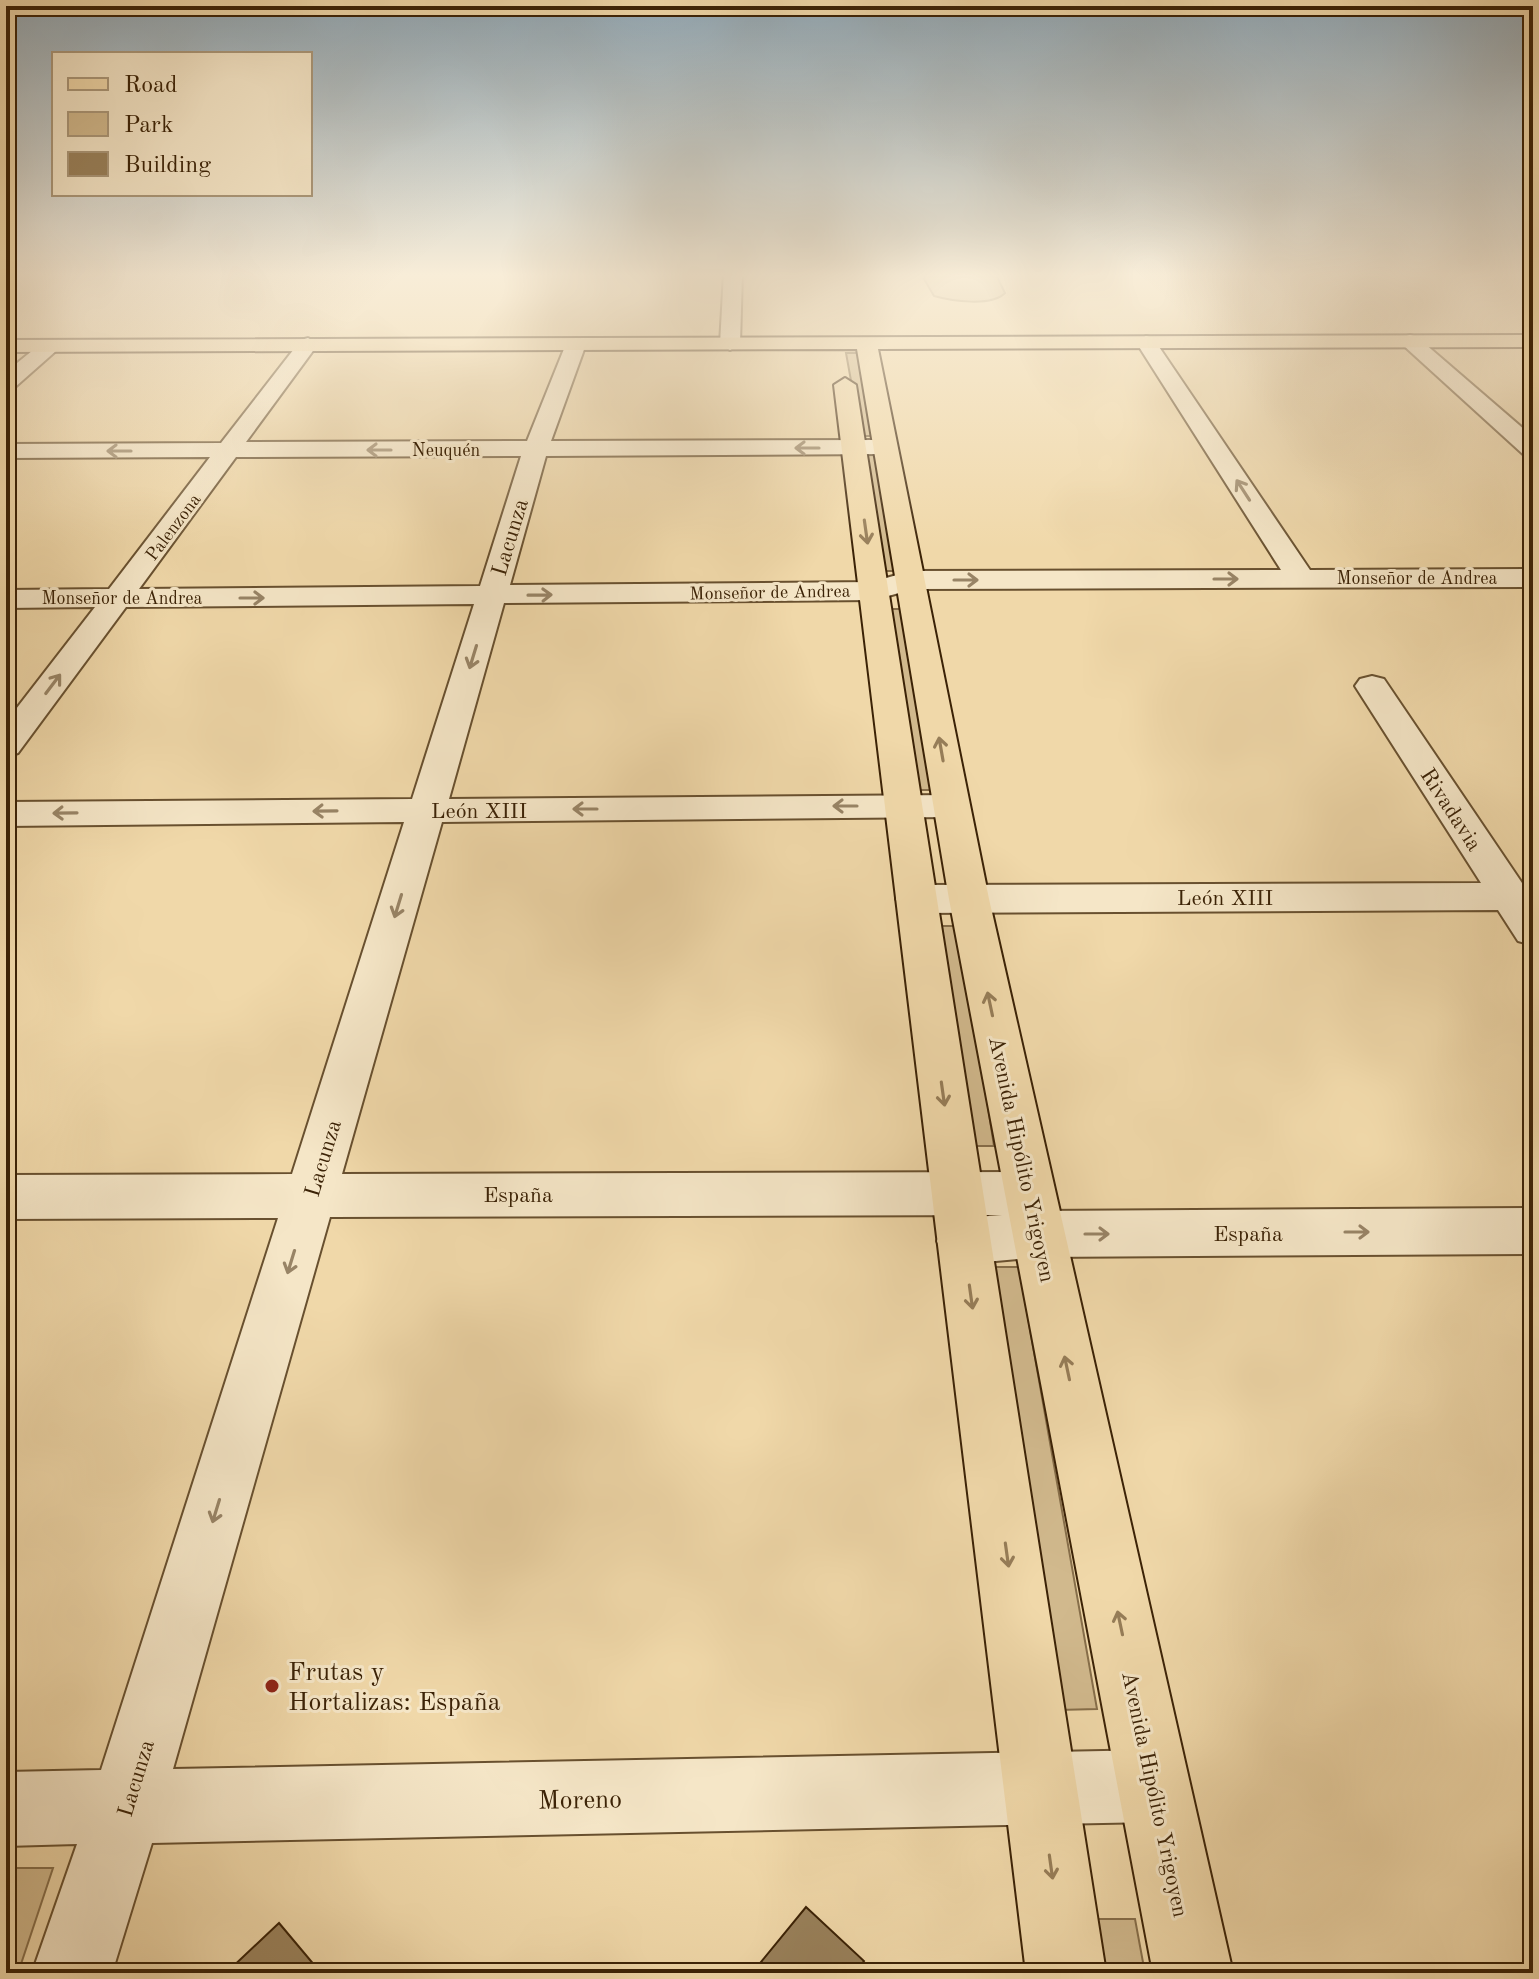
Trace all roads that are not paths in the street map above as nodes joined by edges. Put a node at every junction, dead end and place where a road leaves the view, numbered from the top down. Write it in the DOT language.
graph roads {
  1 [pos="27,365"];
  2 [pos="292,365"];
  3 [pos="568,365"];
  4 [pos="857,365"];
  5 [pos="1161,365"];
  6 [pos="1437,365"];
  7 [pos="6,383"];
  8 [pos="870,447"];
  9 [pos="536,449"];
  10 [pos="1533,450"];
  11 [pos="6,451"];
  12 [pos="230,451"];
  13 [pos="1301,578"];
  14 [pos="1533,578"];
  15 [pos="893,586"];
  16 [pos="491,596"];
  17 [pos="6,599"];
  18 [pos="118,599"];
  19 [pos="1372,686"];
  20 [pos="6,746"];
  21 [pos="903,806"];
  22 [pos="951,806"];
  23 [pos="427,810"];
  24 [pos="6,814"];
  25 [pos="1521,896"];
  26 [pos="916,899"];
  27 [pos="969,899"];
  28 [pos="1533,931"];
  29 [pos="311,1194"];
  30 [pos="6,1197"];
  31 [pos="1034,1214"];
  32 [pos="959,1217"];
  33 [pos="1533,1231"];
  34 [pos="1153,1786"];
  35 [pos="1039,1790"];
  36 [pos="126,1807"];
  37 [pos="6,1809"];
  38 [pos="72,1973"];
  39 [pos="1066,1973"];
  40 [pos="1193,1973"];
  1 -- 7 [label="street"];
  2 -- 12 [label="street, Palenzona"];
  3 -- 9 [label="street, Lacunza"];
  4 -- 8 [label="main road, Avenida Hipólito Yrigoyen"];
  13 -- 5 [label="street, one-way"];
  6 -- 10 [label="street"];
  8 -- 9 [label="street, Neuquén, one-way"];
  8 -- 15 [label="main road, Avenida Hipólito Yrigoyen"];
  9 -- 12 [label="street, Neuquén, one-way"];
  9 -- 16 [label="street, Lacunza"];
  12 -- 11 [label="street, Neuquén, one-way"];
  12 -- 18 [label="street, Palenzona"];
  13 -- 14 [label="street, Monseñor de Andrea"];
  15 -- 13 [label="street, Monseñor de Andrea, one-way"];
  16 -- 15 [label="street, Monseñor de Andrea, one-way"];
  15 -- 21 [label="main road, Avenida Hipólito Yrigoyen"];
  22 -- 15 [label="main road, Avenida Hipólito Yrigoyen, one-way"];
  18 -- 16 [label="street, Monseñor de Andrea, one-way"];
  16 -- 23 [label="street, Lacunza, one-way"];
  17 -- 18 [label="street, Monseñor de Andrea"];
  20 -- 18 [label="street, Palenzona, one-way"];
  19 -- 25 [label="street, Rivadavia"];
  21 -- 22 [label="street, León XIII"];
  21 -- 23 [label="street, León XIII, one-way"];
  21 -- 26 [label="main road, Avenida Hipólito Yrigoyen"];
  22 -- 27 [label="main road, Avenida Hipólito Yrigoyen"];
  23 -- 24 [label="street, León XIII, one-way"];
  23 -- 29 [label="street, Lacunza, one-way"];
  25 -- 27 [label="street, León XIII"];
  25 -- 28 [label="street, Rivadavia"];
  26 -- 27 [label="street, León XIII"];
  26 -- 32 [label="main road, Avenida Hipólito Yrigoyen, one-way"];
  31 -- 27 [label="main road, Avenida Hipólito Yrigoyen, one-way"];
  29 -- 30 [label="street, España"];
  29 -- 32 [label="street, España"];
  29 -- 36 [label="street, Lacunza, one-way"];
  31 -- 32 [label="street, España"];
  31 -- 33 [label="street, España, one-way"];
  34 -- 31 [label="main road, Avenida Hipólito Yrigoyen, one-way"];
  32 -- 35 [label="main road, Avenida Hipólito Yrigoyen, one-way"];
  34 -- 35 [label="street, Moreno"];
  34 -- 40 [label="main road, Avenida Hipólito Yrigoyen"];
  35 -- 36 [label="street, Moreno"];
  35 -- 39 [label="main road, Avenida Hipólito Yrigoyen, one-way"];
  36 -- 37 [label="street, Moreno"];
  36 -- 38 [label="street, Lacunza"];
}
